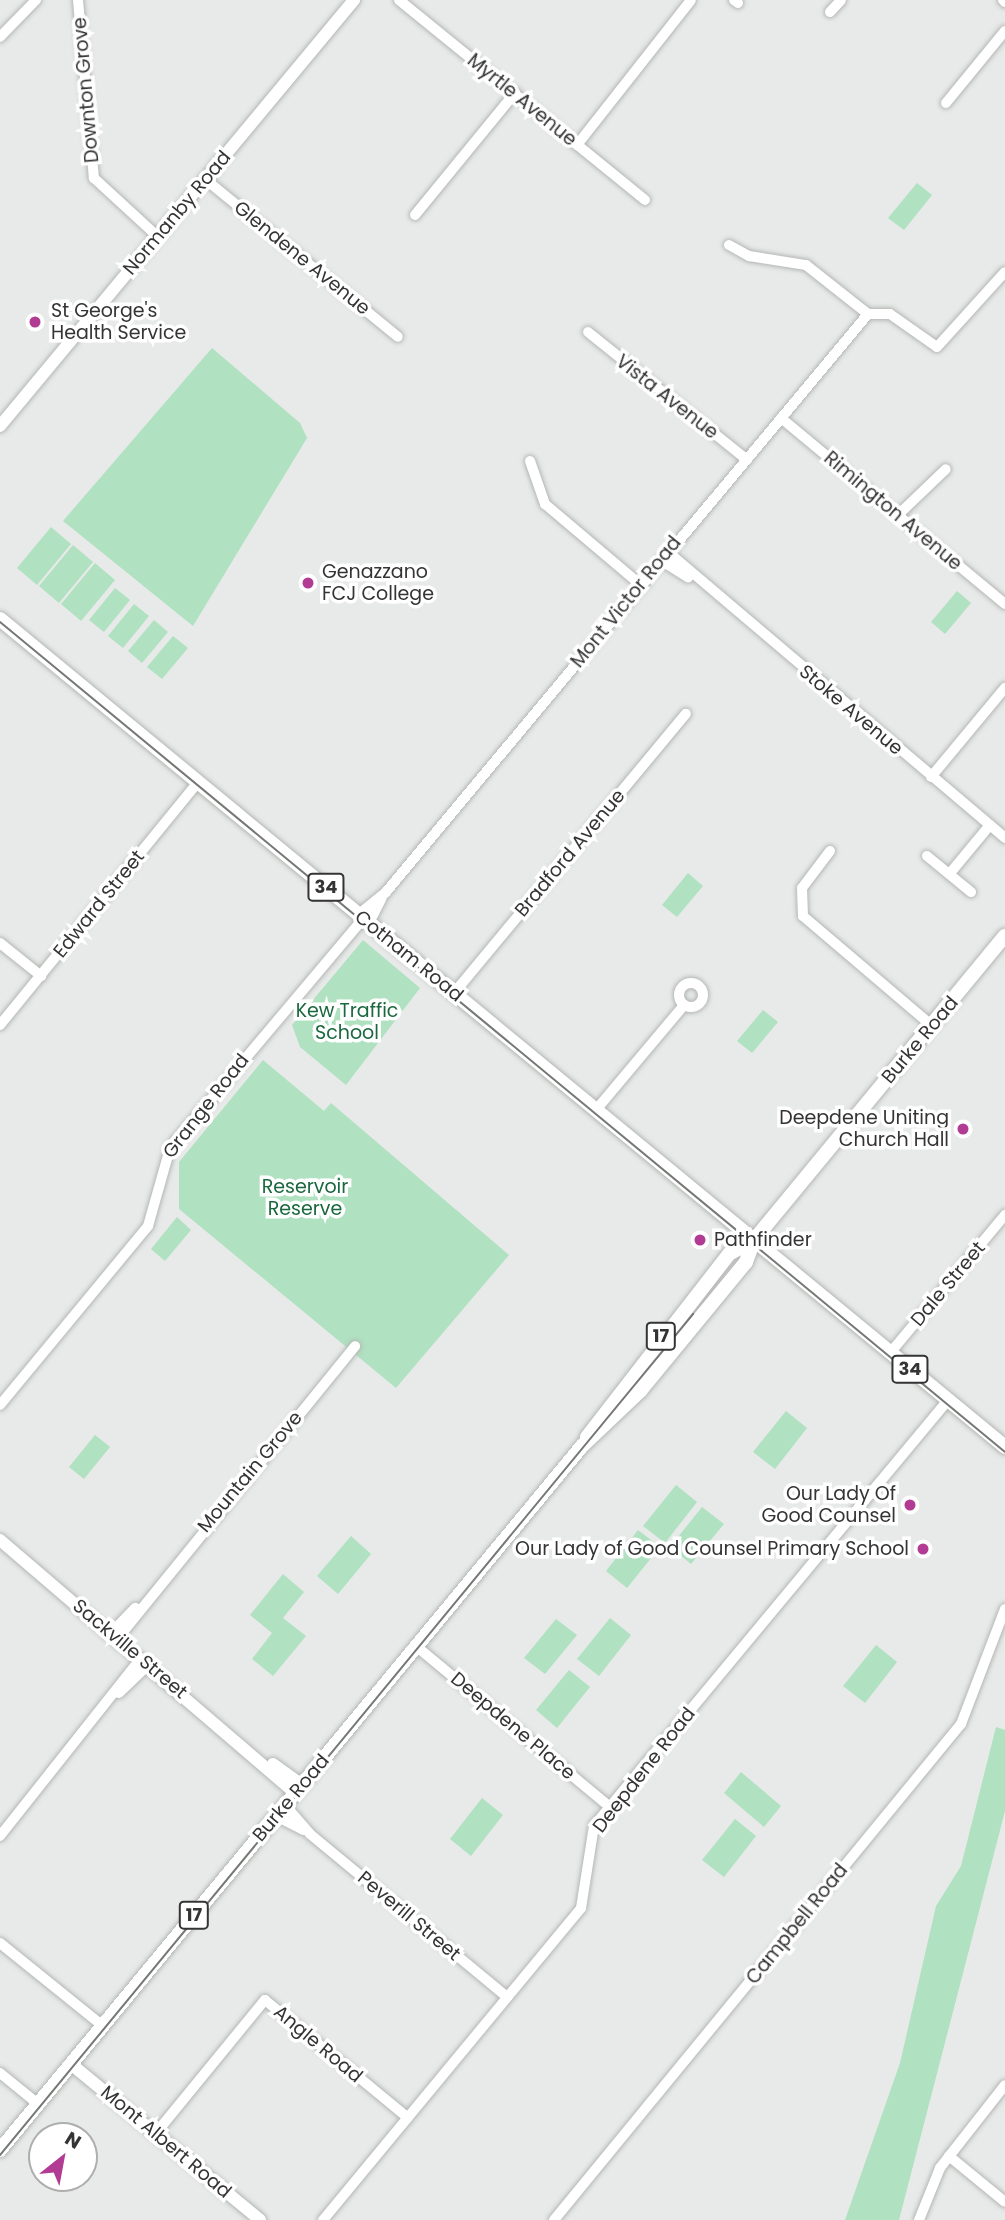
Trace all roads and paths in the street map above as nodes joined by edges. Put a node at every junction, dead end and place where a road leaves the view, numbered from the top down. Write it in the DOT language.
graph roads {
  1 [pos="36,0"];
  2 [pos="78,0"];
  3 [pos="354,0"];
  4 [pos="399,0"];
  5 [pos="691,0"];
  6 [pos="841,0"];
  7 [pos="831,12"];
  8 [pos="1005,31"];
  9 [pos="0,37"];
  10 [pos="515,93"];
  11 [pos="946,103"];
  12 [pos="577,145"];
  13 [pos="205,179"];
  14 [pos="645,200"];
  15 [pos="415,215"];
  16 [pos="157,236"];
  17 [pos="729,245"];
  18 [pos="1005,272"];
  19 [pos="868,314"];
  20 [pos="588,332"];
  21 [pos="398,337"];
  22 [pos="780,418"];
  23 [pos="0,426"];
  24 [pos="747,460"];
  25 [pos="530,461"];
  26 [pos="946,469"];
  27 [pos="898,515"];
  28 [pos="665,556"];
  29 [pos="642,586"];
  30 [pos="1005,604"];
  31 [pos="0,619"];
  32 [pos="1005,688"];
  33 [pos="686,714"];
  34 [pos="932,777"];
  35 [pos="198,782"];
  36 [pos="990,825"];
  37 [pos="1005,838"];
  38 [pos="830,851"];
  39 [pos="927,856"];
  40 [pos="951,872"];
  41 [pos="971,892"];
  42 [pos="364,918"];
  43 [pos="1005,936"];
  44 [pos="0,943"];
  45 [pos="41,976"];
  46 [pos="454,993"];
  47 [pos="684,1005"];
  48 [pos="0,1025"];
  49 [pos="931,1026"];
  50 [pos="596,1110"];
  51 [pos="1005,1215"];
  52 [pos="754,1240"];
  53 [pos="355,1346"];
  54 [pos="890,1353"];
  55 [pos="947,1400"];
  56 [pos="0,1405"];
  57 [pos="1005,1447"];
  58 [pos="0,1540"];
  59 [pos="1005,1608"];
  60 [pos="114,1635"];
  61 [pos="416,1646"];
  62 [pos="145,1661"];
  63 [pos="290,1800"];
  64 [pos="610,1807"];
  65 [pos="0,1836"];
  66 [pos="0,1943"];
  67 [pos="507,1997"];
  68 [pos="103,2026"];
  69 [pos="71,2064"];
  70 [pos="0,2073"];
  71 [pos="1005,2085"];
  72 [pos="38,2104"];
  73 [pos="408,2118"];
  74 [pos="156,2133"];
  75 [pos="0,2150"];
  76 [pos="949,2156"];
  77 [pos="1005,2202"];
  78 [pos="260,2220"];
  79 [pos="323,2220"];
  80 [pos="554,2220"];
  81 [pos="919,2220"];
  1 -- 9 [label="street"];
  2 -- 16 [label="street, Downton Grove"];
  3 -- 13 [label="street, Normanby Road"];
  4 -- 10 [label="street, Myrtle Avenue"];
  5 -- 12 [label="street"];
  6 -- 7 [label="street"];
  8 -- 11 [label="street"];
  10 -- 12 [label="street, Myrtle Avenue"];
  10 -- 15 [label="street"];
  12 -- 14 [label="street, Myrtle Avenue"];
  13 -- 16 [label="street, Normanby Road"];
  13 -- 21 [label="street, Glendene Avenue"];
  16 -- 23 [label="street, Normanby Road"];
  17 -- 19 [label="street"];
  18 -- 19 [label="street"];
  19 -- 22 [label="street, Mont Victor Road"];
  20 -- 24 [label="street, Vista Avenue"];
  22 -- 24 [label="street, Mont Victor Road"];
  22 -- 27 [label="street, Rimington Avenue"];
  24 -- 28 [label="street, Mont Victor Road"];
  25 -- 29 [label="street"];
  26 -- 27 [label="street"];
  27 -- 30 [label="street, Rimington Avenue"];
  28 -- 29 [label="street, Mont Victor Road"];
  28 -- 34 [label="street, Stoke Avenue"];
  29 -- 42 [label="street, Mont Victor Road"];
  31 -- 35 [label="main road, Cotham Road / 34"];
  32 -- 34 [label="street"];
  33 -- 46 [label="street, Bradford Avenue"];
  34 -- 36 [label="street, Stoke Avenue"];
  35 -- 42 [label="main road, Cotham Road / 34"];
  35 -- 45 [label="street, Edward Street"];
  36 -- 37 [label="street, Stoke Avenue"];
  36 -- 40 [label="street"];
  38 -- 49 [label="street"];
  39 -- 40 [label="street"];
  40 -- 41 [label="street"];
  42 -- 46 [label="main road, Cotham Road / 34"];
  42 -- 56 [label="street, Grange Road"];
  43 -- 49 [label="main road, Burke Road / 17"];
  44 -- 45 [label="street"];
  45 -- 48 [label="street, Edward Street"];
  46 -- 50 [label="main road, Cotham Road / 34"];
  47 -- 50 [label="street"];
  49 -- 52 [label="main road, Burke Road / 17"];
  50 -- 52 [label="main road, Cotham Road / 34"];
  51 -- 54 [label="street, Dale Street"];
  52 -- 54 [label="main road, 34"];
  52 -- 61 [label="main road, Burke Road / 17"];
  53 -- 60 [label="street, Mountain Grove"];
  54 -- 55 [label="main road, 34"];
  55 -- 57 [label="main road, 34"];
  55 -- 64 [label="street, Deepdene Road"];
  58 -- 60 [label="street, Sackville Street"];
  59 -- 80 [label="street, Campbell Road"];
  60 -- 62 [label="street, Sackville Street"];
  61 -- 63 [label="main road, Burke Road / 17"];
  61 -- 64 [label="street, Deepdene Place"];
  62 -- 63 [label="street, Sackville Street"];
  62 -- 65 [label="street"];
  63 -- 67 [label="street, Peverill Street"];
  63 -- 68 [label="main road, Burke Road / 17"];
  64 -- 67 [label="street, Deepdene Road"];
  66 -- 68 [label="street"];
  67 -- 73 [label="street, Deepdene Road"];
  68 -- 69 [label="main road, Burke Road / 17"];
  69 -- 72 [label="main road, Burke Road / 17"];
  69 -- 74 [label="street, Mont Albert Road"];
  70 -- 72 [label="street"];
  71 -- 76 [label="street"];
  72 -- 75 [label="main road, Burke Road / 17"];
  73 -- 74 [label="street, Angle Road"];
  73 -- 79 [label="street, Deepdene Road"];
  74 -- 78 [label="street, Mont Albert Road"];
  76 -- 77 [label="street"];
  76 -- 81 [label="street"];
}
